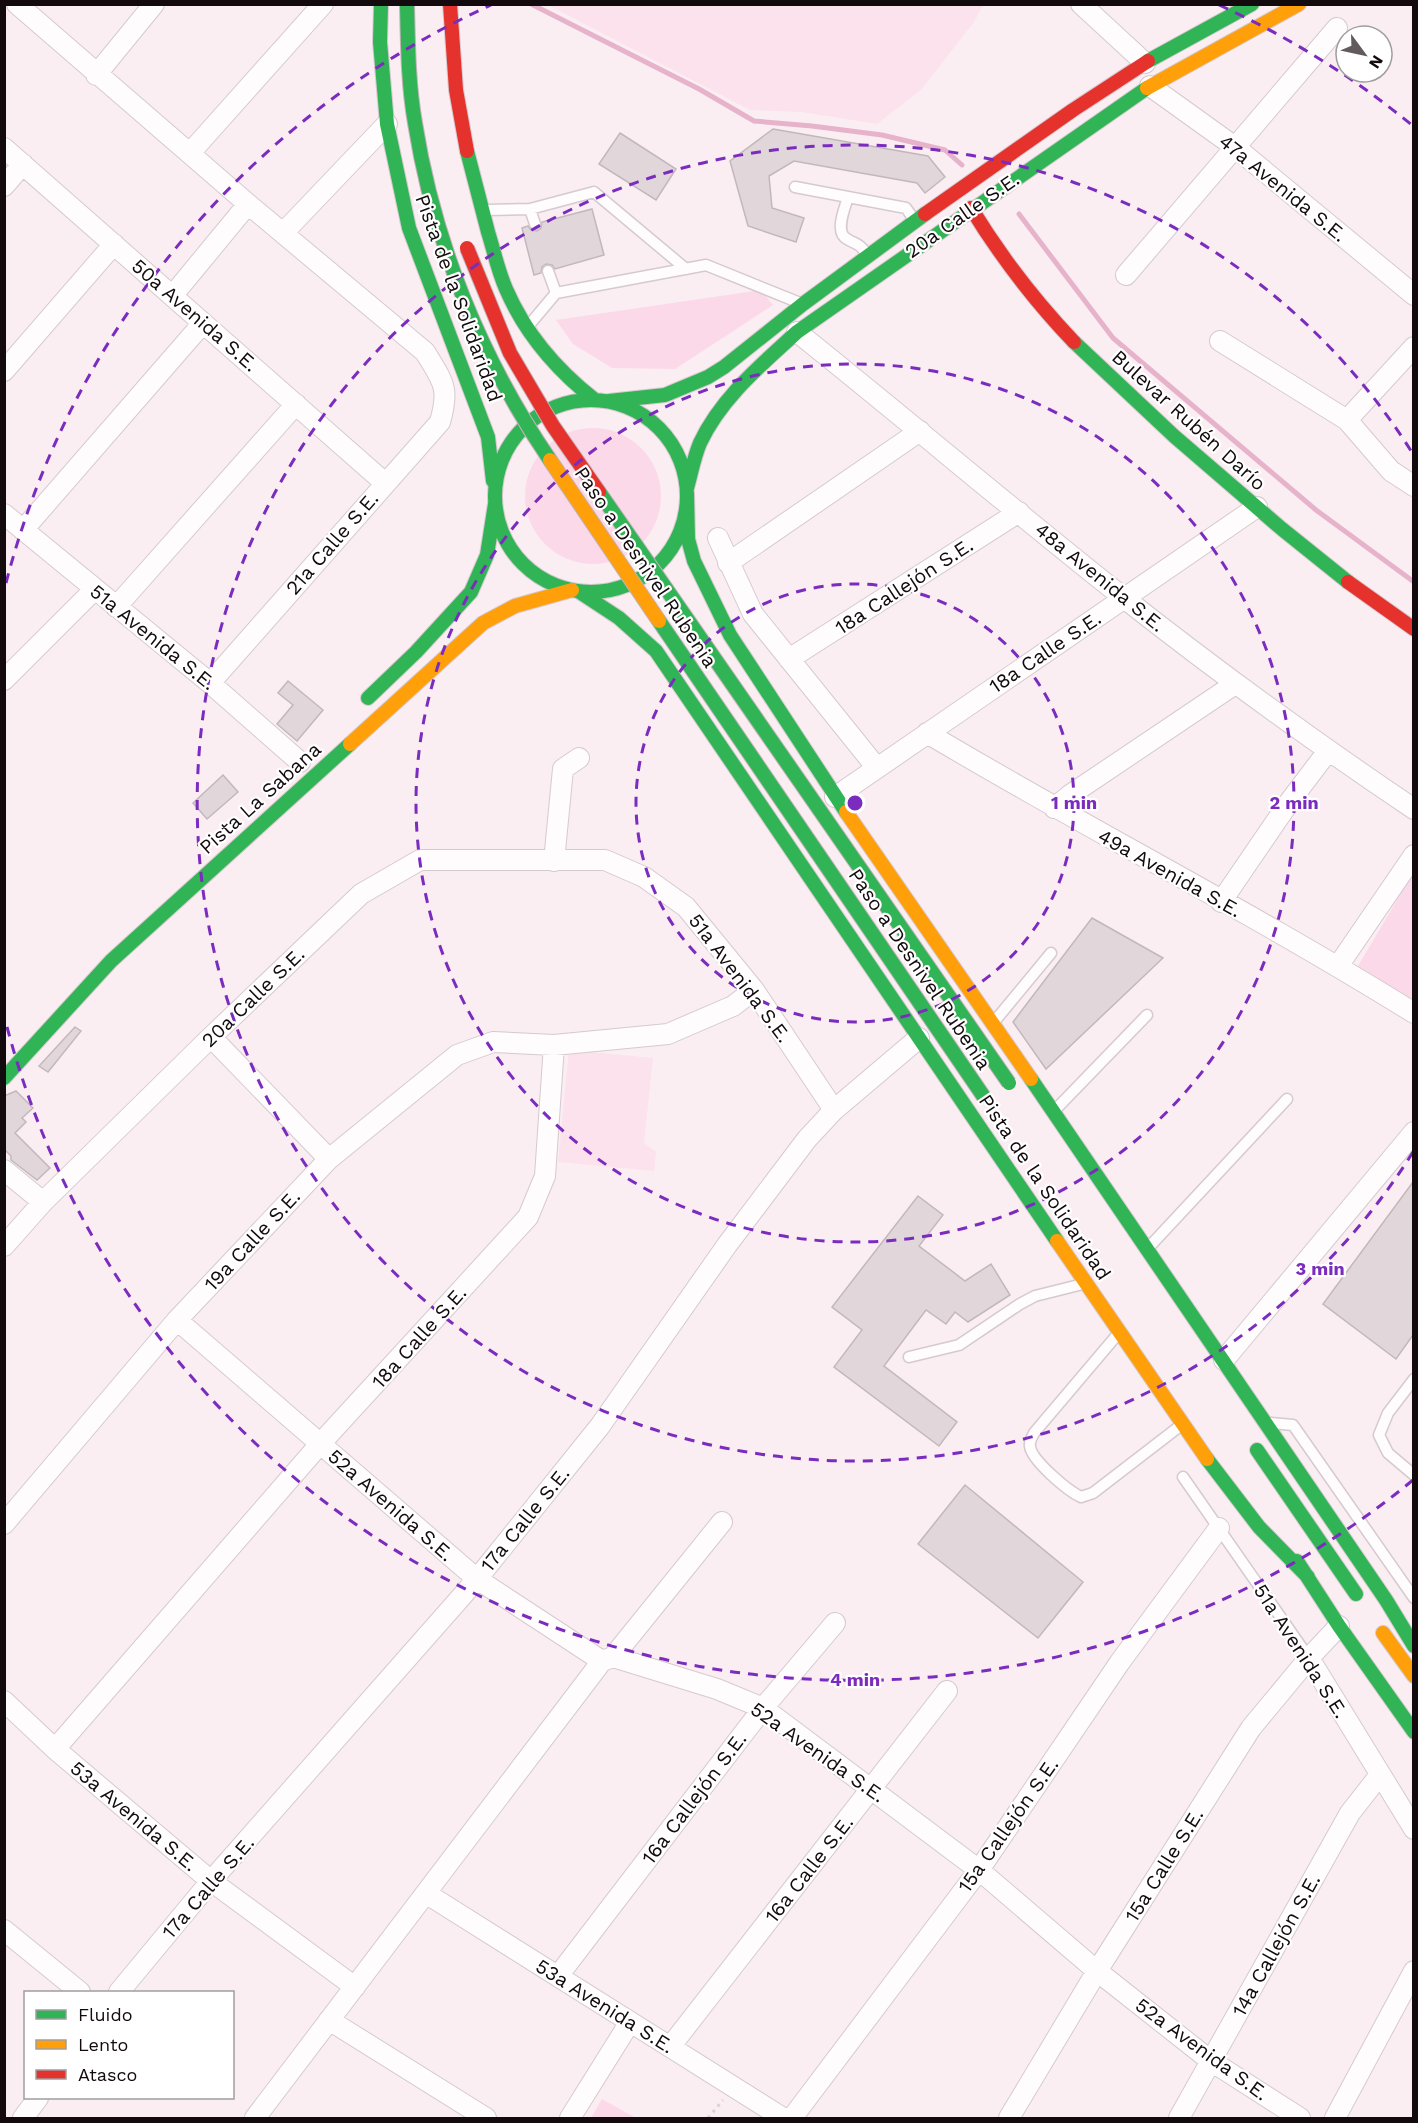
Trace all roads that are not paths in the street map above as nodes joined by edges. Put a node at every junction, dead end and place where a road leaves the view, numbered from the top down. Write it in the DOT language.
graph roads {
  1 [pos="16,4"];
  2 [pos="154,4"];
  3 [pos="323,4"];
  4 [pos="381,4"];
  5 [pos="407,4"];
  6 [pos="450,4"];
  7 [pos="1081,4"];
  8 [pos="1252,4"];
  9 [pos="1299,4"];
  10 [pos="1334,32"];
  11 [pos="1144,63"];
  12 [pos="96,75"];
  13 [pos="1150,86"];
  14 [pos="387,124"];
  15 [pos="1235,147"];
  16 [pos="4,148"];
  17 [pos="190,153"];
  18 [pos="23,164"];
  19 [pos="4,186"];
  20 [pos="795,187"];
  21 [pos="848,197"];
  22 [pos="248,204"];
  23 [pos="971,208"];
  24 [pos="530,209"];
  25 [pos="482,210"];
  26 [pos="915,221"];
  27 [pos="535,224"];
  28 [pos="283,233"];
  29 [pos="462,235"];
  30 [pos="114,244"];
  31 [pos="868,256"];
  32 [pos="686,269"];
  33 [pos="548,271"];
  34 [pos="1126,275"];
  35 [pos="555,293"];
  36 [pos="1413,295"];
  37 [pos="173,296"];
  38 [pos="803,304"];
  39 [pos="203,323"];
  40 [pos="528,327"];
  41 [pos="797,332"];
  42 [pos="1220,341"];
  43 [pos="1413,347"];
  44 [pos="4,371"];
  45 [pos="602,401"];
  46 [pos="296,404"];
  47 [pos="1347,420"];
  48 [pos="920,431"];
  49 [pos="385,483"];
  50 [pos="1413,486"];
  51 [pos="687,491"];
  52 [pos="495,500"];
  53 [pos="1257,507"];
  54 [pos="1019,512"];
  55 [pos="4,514"];
  56 [pos="23,530"];
  57 [pos="718,538"];
  58 [pos="728,563"];
  59 [pos="95,589"];
  60 [pos="575,591"];
  61 [pos="1124,598"];
  62 [pos="116,607"];
  63 [pos="1413,628"];
  64 [pos="789,659"];
  65 [pos="4,680"];
  66 [pos="210,683"];
  67 [pos="1235,684"];
  68 [pos="358,707"];
  69 [pos="927,733"];
  70 [pos="1328,751"];
  71 [pos="579,758"];
  72 [pos="300,762"];
  73 [pos="877,768"];
  74 [pos="835,796"];
  75 [pos="1054,808"];
  76 [pos="1413,809"];
  77 [pos="1413,855"];
  78 [pos="554,861"];
  79 [pos="1221,902"];
  80 [pos="1051,953"];
  81 [pos="1338,966"];
  82 [pos="754,990"];
  83 [pos="1413,1013"];
  84 [pos="1147,1015"];
  85 [pos="992,1024"];
  86 [pos="211,1037"];
  87 [pos="919,1038"];
  88 [pos="554,1045"];
  89 [pos="4,1078"];
  90 [pos="1013,1088"];
  91 [pos="1287,1099"];
  92 [pos="988,1102"];
  93 [pos="834,1110"];
  94 [pos="1054,1112"];
  95 [pos="1413,1132"];
  96 [pos="329,1159"];
  97 [pos="4,1170"];
  98 [pos="43,1202"];
  99 [pos="4,1246"];
  100 [pos="1148,1248"];
  101 [pos="1087,1283"];
  102 [pos="177,1320"];
  103 [pos="1120,1332"];
  104 [pos="909,1357"];
  105 [pos="1224,1360"];
  106 [pos="1413,1379"];
  107 [pos="1264,1423"];
  108 [pos="1182,1424"];
  109 [pos="1248,1436"];
  110 [pos="320,1444"];
  111 [pos="1413,1475"];
  112 [pos="1183,1477"];
  113 [pos="1262,1508"];
  114 [pos="722,1522"];
  115 [pos="4,1524"];
  116 [pos="1219,1528"];
  117 [pos="1308,1577"];
  118 [pos="477,1580"];
  119 [pos="1413,1598"];
  120 [pos="835,1623"];
  121 [pos="1339,1626"];
  122 [pos="1413,1646"];
  123 [pos="1309,1658"];
  124 [pos="607,1659"];
  125 [pos="1413,1676"];
  126 [pos="947,1691"];
  127 [pos="4,1701"];
  128 [pos="763,1708"];
  129 [pos="1413,1732"];
  130 [pos="55,1749"];
  131 [pos="1379,1776"];
  132 [pos="872,1788"];
  133 [pos="1413,1829"];
  134 [pos="979,1870"];
  135 [pos="212,1881"];
  136 [pos="427,1894"];
  137 [pos="4,1930"];
  138 [pos="1097,1971"];
  139 [pos="1413,1971"];
  140 [pos="558,1976"];
  141 [pos="355,1987"];
  142 [pos="79,1991"];
  143 [pos="119,1991"];
  144 [pos="329,2020"];
  145 [pos="630,2022"];
  146 [pos="670,2047"];
  147 [pos="1211,2061"];
  148 [pos="37,2099"];
  149 [pos="23,2118"];
  150 [pos="255,2118"];
  151 [pos="486,2118"];
  152 [pos="570,2118"];
  153 [pos="783,2118"];
  154 [pos="792,2118"];
  155 [pos="1009,2118"];
  156 [pos="1179,2118"];
  157 [pos="1300,2118"];
  158 [pos="1335,2118"];
  1 -- 12 [label="street"];
  2 -- 12 [label="street"];
  3 -- 17 [label="street"];
  4 -- 14 [label="main road, Pista de la Solidaridad"];
  5 -- 92 [label="main road, Paso a Desnivel Rubenia, bridge"];
  6 -- 25 [label="main road"];
  7 -- 11 [label="street"];
  8 -- 11 [label="main road, 20a Calle S.E."];
  9 -- 13 [label="main road, 20a Calle S.E."];
  10 -- 15 [label="street"];
  11 -- 26 [label="main road, 20a Calle S.E."];
  12 -- 17 [label="street"];
  13 -- 15 [label="street, 47a Avenida S.E."];
  13 -- 23 [label="main road, 20a Calle S.E."];
  14 -- 28 [label="street"];
  14 -- 52 [label="main road, Pista de la Solidaridad"];
  15 -- 34 [label="street"];
  15 -- 36 [label="street, 47a Avenida S.E."];
  16 -- 18 [label="street, 50a Avenida S.E."];
  17 -- 22 [label="street"];
  18 -- 19 [label="street"];
  18 -- 30 [label="street, 50a Avenida S.E."];
  20 -- 21 [label="lane"];
  21 -- 26 [label="lane"];
  21 -- 31 [label="lane"];
  22 -- 28 [label="street"];
  22 -- 37 [label="street"];
  23 -- 41 [label="main road, 20a Calle S.E."];
  23 -- 53 [label="main road, Bulevar Rubén Darío"];
  24 -- 25 [label="lane"];
  24 -- 27 [label="lane"];
  24 -- 32 [label="lane"];
  25 -- 40 [label="main road"];
  26 -- 31 [label="main road, 20a Calle S.E."];
  28 -- 49 [label="street, 21a Calle S.E."];
  29 -- 90 [label="main road, Paso a Desnivel Rubenia, bridge"];
  30 -- 37 [label="street, 50a Avenida S.E."];
  30 -- 44 [label="street"];
  31 -- 38 [label="main road, 20a Calle S.E."];
  32 -- 35 [label="lane"];
  32 -- 38 [label="lane"];
  33 -- 35 [label="lane"];
  35 -- 40 [label="lane"];
  37 -- 39 [label="street, 50a Avenida S.E."];
  38 -- 45 [label="main road, 20a Calle S.E."];
  39 -- 46 [label="street, 50a Avenida S.E."];
  39 -- 56 [label="street"];
  40 -- 45 [label="main road"];
  41 -- 48 [label="street, 48a Avenida S.E."];
  41 -- 51 [label="main road, 20a Calle S.E."];
  42 -- 47 [label="street"];
  43 -- 47 [label="street"];
  45 -- 51 [label="main road"];
  45 -- 52 [label="main road"];
  46 -- 49 [label="street, 50a Avenida S.E."];
  46 -- 62 [label="street"];
  47 -- 50 [label="street"];
  48 -- 54 [label="street, 48a Avenida S.E."];
  48 -- 58 [label="street"];
  49 -- 66 [label="street, 21a Calle S.E."];
  51 -- 60 [label="main road"];
  51 -- 74 [label="main road"];
  52 -- 60 [label="main road"];
  52 -- 68 [label="main road"];
  53 -- 61 [label="street, 18a Calle S.E."];
  53 -- 63 [label="main road, Bulevar Rubén Darío"];
  54 -- 61 [label="street, 48a Avenida S.E."];
  54 -- 64 [label="street, 18a Callejón S.E."];
  55 -- 56 [label="street, 51a Avenida S.E."];
  56 -- 59 [label="street, 51a Avenida S.E."];
  57 -- 58 [label="street"];
  58 -- 64 [label="street"];
  59 -- 62 [label="street, 51a Avenida S.E."];
  59 -- 65 [label="street"];
  60 -- 87 [label="main road, Pista de la Solidaridad"];
  60 -- 89 [label="main road, Pista La Sabana"];
  61 -- 67 [label="street, 48a Avenida S.E."];
  61 -- 69 [label="street, 18a Calle S.E."];
  62 -- 66 [label="street, 51a Avenida S.E."];
  64 -- 73 [label="street"];
  66 -- 72 [label="street, 51a Avenida S.E."];
  67 -- 70 [label="street, 48a Avenida S.E."];
  67 -- 75 [label="street"];
  69 -- 73 [label="street, 18a Calle S.E."];
  69 -- 75 [label="street, 49a Avenida S.E."];
  70 -- 76 [label="street, 48a Avenida S.E."];
  70 -- 79 [label="street"];
  71 -- 78 [label="street"];
  73 -- 74 [label="street, 18a Calle S.E."];
  74 -- 85 [label="main road"];
  75 -- 79 [label="street, 49a Avenida S.E."];
  77 -- 81 [label="street"];
  78 -- 82 [label="street, 51a Avenida S.E."];
  78 -- 86 [label="street, 20a Calle S.E."];
  79 -- 81 [label="street, 49a Avenida S.E."];
  80 -- 85 [label="lane"];
  81 -- 83 [label="street, 49a Avenida S.E."];
  82 -- 88 [label="street"];
  82 -- 93 [label="street, 51a Avenida S.E."];
  84 -- 94 [label="lane"];
  85 -- 94 [label="main road"];
  86 -- 96 [label="street"];
  86 -- 98 [label="street, 20a Calle S.E."];
  87 -- 93 [label="street, 17a Calle S.E."];
  87 -- 101 [label="main road, Pista de la Solidaridad"];
  88 -- 96 [label="street, 19a Calle S.E."];
  88 -- 110 [label="street, 18a Calle S.E."];
  91 -- 100 [label="lane"];
  93 -- 118 [label="street, 17a Calle S.E."];
  94 -- 100 [label="main road"];
  95 -- 105 [label="street"];
  96 -- 102 [label="street, 19a Calle S.E."];
  97 -- 98 [label="street"];
  98 -- 99 [label="street, 20a Calle S.E."];
  100 -- 105 [label="main road"];
  101 -- 103 [label="main road, Pista de la Solidaridad"];
  101 -- 104 [label="lane"];
  102 -- 110 [label="street, 52a Avenida S.E."];
  102 -- 115 [label="street, 19a Calle S.E."];
  103 -- 108 [label="main road, Pista de la Solidaridad"];
  103 -- 108 [label="lane"];
  105 -- 107 [label="main road"];
  106 -- 111 [label="lane"];
  107 -- 119 [label="lane"];
  107 -- 122 [label="main road"];
  108 -- 117 [label="main road, Pista de la Solidaridad"];
  109 -- 125 [label="main road"];
  110 -- 118 [label="street, 52a Avenida S.E."];
  110 -- 130 [label="street, 18a Calle S.E."];
  112 -- 116 [label="lane, 51a Avenida S.E."];
  113 -- 117 [label="main road, Pista de la Solidaridad"];
  114 -- 124 [label="street"];
  116 -- 123 [label="lane, 51a Avenida S.E."];
  116 -- 134 [label="street, 15a Callejón S.E."];
  117 -- 121 [label="main road, Pista de la Solidaridad"];
  118 -- 124 [label="street, 52a Avenida S.E."];
  118 -- 135 [label="street, 17a Calle S.E."];
  120 -- 128 [label="street, 16a Callejón S.E."];
  121 -- 123 [label="street, 15a Calle S.E."];
  121 -- 129 [label="main road, Pista de la Solidaridad"];
  123 -- 131 [label="street, 51a Avenida S.E."];
  123 -- 138 [label="street, 15a Calle S.E."];
  124 -- 128 [label="street, 52a Avenida S.E."];
  124 -- 136 [label="street"];
  126 -- 132 [label="street, 16a Calle S.E."];
  127 -- 130 [label="street, 53a Avenida S.E."];
  128 -- 132 [label="street, 52a Avenida S.E."];
  128 -- 140 [label="street, 16a Callejón S.E."];
  130 -- 135 [label="street, 53a Avenida S.E."];
  131 -- 133 [label="street, 51a Avenida S.E."];
  131 -- 147 [label="street, 14a Callejón S.E."];
  132 -- 134 [label="street, 52a Avenida S.E."];
  132 -- 146 [label="street, 16a Calle S.E."];
  134 -- 138 [label="street, 52a Avenida S.E."];
  134 -- 154 [label="street, 15a Callejón S.E."];
  135 -- 141 [label="street, 53a Avenida S.E."];
  135 -- 143 [label="street, 17a Calle S.E."];
  136 -- 140 [label="street, 53a Avenida S.E."];
  136 -- 141 [label="street"];
  137 -- 142 [label="street"];
  138 -- 147 [label="street, 52a Avenida S.E."];
  138 -- 155 [label="street, 15a Calle S.E."];
  139 -- 158 [label="street"];
  140 -- 145 [label="street, 53a Avenida S.E."];
  141 -- 144 [label="street"];
  144 -- 150 [label="street"];
  144 -- 151 [label="street"];
  145 -- 146 [label="street, 53a Avenida S.E."];
  145 -- 152 [label="street"];
  146 -- 153 [label="street, 53a Avenida S.E."];
  147 -- 156 [label="street, 14a Callejón S.E."];
  147 -- 157 [label="street, 52a Avenida S.E."];
  148 -- 149 [label="street"];
}
